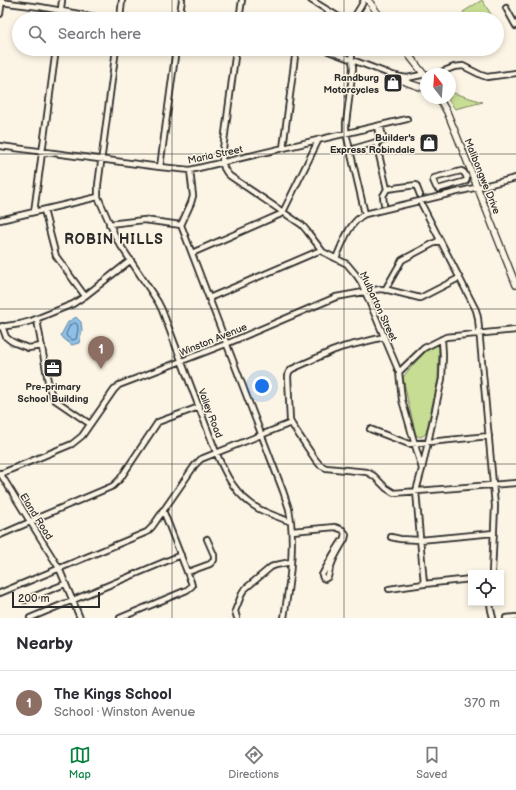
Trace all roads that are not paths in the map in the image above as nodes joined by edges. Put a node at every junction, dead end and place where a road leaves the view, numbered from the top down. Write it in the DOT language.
graph roads {
  1 [pos="62,0"];
  2 [pos="122,0"];
  3 [pos="182,0"];
  4 [pos="242,0"];
  5 [pos="311,0"];
  6 [pos="1,1"];
  7 [pos="367,1"];
  8 [pos="506,8"];
  9 [pos="61,11"];
  10 [pos="67,12"];
  11 [pos="121,12"];
  12 [pos="181,12"];
  13 [pos="240,12"];
  14 [pos="331,12"];
  15 [pos="357,12"];
  16 [pos="376,12"];
  17 [pos="0,14"];
  18 [pos="516,26"];
  19 [pos="55,56"];
  20 [pos="115,56"];
  21 [pos="175,56"];
  22 [pos="235,56"];
  23 [pos="295,56"];
  24 [pos="342,56"];
  25 [pos="352,56"];
  26 [pos="411,56"];
  27 [pos="353,60"];
  28 [pos="420,68"];
  29 [pos="455,68"];
  30 [pos="516,73"];
  31 [pos="395,76"];
  32 [pos="420,76"];
  33 [pos="420,87"];
  34 [pos="442,104"];
  35 [pos="445,104"];
  36 [pos="407,119"];
  37 [pos="378,126"];
  38 [pos="346,133"];
  39 [pos="319,139"];
  40 [pos="390,139"];
  41 [pos="380,141"];
  42 [pos="0,146"];
  43 [pos="283,148"];
  44 [pos="356,148"];
  45 [pos="42,152"];
  46 [pos="101,160"];
  47 [pos="222,162"];
  48 [pos="160,167"];
  49 [pos="190,170"];
  50 [pos="516,178"];
  51 [pos="443,187"];
  52 [pos="479,187"];
  53 [pos="387,189"];
  54 [pos="420,195"];
  55 [pos="445,196"];
  56 [pos="98,197"];
  57 [pos="420,201"];
  58 [pos="384,204"];
  59 [pos="44,210"];
  60 [pos="34,212"];
  61 [pos="283,212"];
  62 [pos="365,214"];
  63 [pos="0,220"];
  64 [pos="109,224"];
  65 [pos="180,225"];
  66 [pos="440,240"];
  67 [pos="321,250"];
  68 [pos="192,253"];
  69 [pos="336,258"];
  70 [pos="130,260"];
  71 [pos="459,278"];
  72 [pos="516,281"];
  73 [pos="516,285"];
  74 [pos="385,290"];
  75 [pos="364,291"];
  76 [pos="85,296"];
  77 [pos="209,298"];
  78 [pos="37,320"];
  79 [pos="1,326"];
  80 [pos="516,330"];
  81 [pos="480,333"];
  82 [pos="384,337"];
  83 [pos="442,339"];
  84 [pos="226,344"];
  85 [pos="42,346"];
  86 [pos="181,361"];
  87 [pos="399,372"];
  88 [pos="199,406"];
  89 [pos="90,424"];
  90 [pos="291,424"];
  91 [pos="370,429"];
  92 [pos="261,435"];
  93 [pos="489,436"];
  94 [pos="428,442"];
  95 [pos="415,443"];
  96 [pos="216,452"];
  97 [pos="422,469"];
  98 [pos="0,473"];
  99 [pos="516,482"];
  100 [pos="493,484"];
  101 [pos="416,491"];
  102 [pos="163,510"];
  103 [pos="30,522"];
  104 [pos="291,522"];
  105 [pos="292,531"];
  106 [pos="345,533"];
  107 [pos="494,533"];
  108 [pos="0,535"];
  109 [pos="391,537"];
  110 [pos="207,539"];
  111 [pos="420,540"];
  112 [pos="181,555"];
  113 [pos="291,562"];
  114 [pos="59,568"];
  115 [pos="492,570"];
  116 [pos="188,572"];
  117 [pos="468,579"];
  118 [pos="65,584"];
  119 [pos="424,584"];
  120 [pos="389,589"];
  121 [pos="0,593"];
  122 [pos="25,600"];
  123 [pos="72,600"];
  124 [pos="490,606"];
  125 [pos="516,617"];
  126 [pos="30,618"];
  127 [pos="80,618"];
  128 [pos="120,618"];
  129 [pos="237,618"];
  130 [pos="284,618"];
  131 [pos="493,618"];
  132 [pos="506,618"];
  1 -- 9 [label="street"];
  2 -- 11 [label="street"];
  3 -- 12 [label="street"];
  4 -- 13 [label="street"];
  5 -- 14 [label="street"];
  6 -- 9 [label="street"];
  6 -- 17 [label="street"];
  7 -- 15 [label="street"];
  7 -- 16 [label="main road"];
  8 -- 18 [label="street"];
  9 -- 10 [label="street"];
  19 -- 45 [label="street"];
  20 -- 46 [label="street"];
  21 -- 48 [label="street"];
  22 -- 47 [label="street"];
  23 -- 43 [label="street"];
  24 -- 27 [label="street"];
  25 -- 27 [label="street"];
  26 -- 28 [label="main road"];
  27 -- 31 [label="street"];
  27 -- 38 [label="street"];
  29 -- 30 [label="street"];
  31 -- 32 [label="street"];
  31 -- 33 [label="main road"];
  34 -- 52 [label="main road, Malibongwe Drive"];
  35 -- 52 [label="main road, Malibongwe Drive"];
  36 -- 37 [label="street, Maria Street"];
  37 -- 38 [label="street, Maria Street"];
  37 -- 41 [label="street"];
  38 -- 39 [label="street, Maria Street"];
  38 -- 62 [label="street"];
  39 -- 43 [label="street, Maria Street"];
  39 -- 61 [label="street"];
  40 -- 41 [label="street"];
  41 -- 44 [label="street"];
  41 -- 53 [label="street"];
  42 -- 45 [label="street, Maria Street"];
  43 -- 47 [label="street, Maria Street"];
  45 -- 46 [label="street, Maria Street"];
  45 -- 60 [label="street"];
  46 -- 48 [label="street, Maria Street"];
  46 -- 56 [label="street"];
  47 -- 49 [label="street, Maria Street"];
  47 -- 61 [label="street, Mulbarton Street"];
  48 -- 49 [label="street, Maria Street"];
  49 -- 65 [label="street"];
  50 -- 52 [label="street"];
  51 -- 51 [label="street"];
  51 -- 55 [label="street"];
  52 -- 55 [label="street"];
  52 -- 72 [label="main road, Malibongwe Drive"];
  52 -- 73 [label="main road, Malibongwe Drive"];
  53 -- 54 [label="street"];
  53 -- 58 [label="street"];
  55 -- 57 [label="street"];
  56 -- 59 [label="street"];
  56 -- 64 [label="street, Valley Road"];
  57 -- 62 [label="street"];
  57 -- 66 [label="street"];
  59 -- 60 [label="street"];
  59 -- 76 [label="street"];
  60 -- 63 [label="street"];
  61 -- 67 [label="street, Mulbarton Street"];
  61 -- 68 [label="street"];
  62 -- 69 [label="street"];
  64 -- 65 [label="street"];
  64 -- 70 [label="street, Valley Road"];
  65 -- 68 [label="street"];
  66 -- 71 [label="street"];
  66 -- 74 [label="street"];
  67 -- 69 [label="street, Mulbarton Street"];
  67 -- 77 [label="street"];
  68 -- 77 [label="street"];
  69 -- 75 [label="street, Mulbarton Street"];
  70 -- 76 [label="street"];
  70 -- 86 [label="street, Valley Road"];
  71 -- 74 [label="street, Winston Avenue"];
  71 -- 81 [label="street"];
  74 -- 75 [label="street, Winston Avenue"];
  75 -- 82 [label="street, Mulbarton Street"];
  75 -- 84 [label="street, Winston Avenue"];
  76 -- 78 [label="street"];
  77 -- 84 [label="street"];
  78 -- 79 [label="street"];
  78 -- 85 [label="street"];
  79 -- 85 [label="street"];
  80 -- 81 [label="street"];
  81 -- 83 [label="street"];
  81 -- 93 [label="street"];
  82 -- 87 [label="street, Mulbarton Street"];
  82 -- 90 [label="street"];
  83 -- 87 [label="street"];
  83 -- 94 [label="street"];
  84 -- 86 [label="street, Winston Avenue"];
  84 -- 92 [label="street"];
  85 -- 89 [label="street"];
  86 -- 88 [label="street, Valley Road"];
  86 -- 89 [label="street, Winston Avenue"];
  87 -- 95 [label="street, Mulbarton Street"];
  88 -- 96 [label="street, Valley Road"];
  88 -- 103 [label="street"];
  89 -- 98 [label="street, Winston Avenue"];
  90 -- 92 [label="street"];
  90 -- 101 [label="street"];
  91 -- 95 [label="street"];
  92 -- 96 [label="street"];
  92 -- 104 [label="street"];
  93 -- 94 [label="street"];
  93 -- 100 [label="street"];
  94 -- 95 [label="street"];
  94 -- 97 [label="street"];
  95 -- 97 [label="street, Mulbarton Street"];
  96 -- 102 [label="street"];
  96 -- 104 [label="street, Valley Road"];
  97 -- 101 [label="street"];
  98 -- 103 [label="street, Eland Road"];
  99 -- 100 [label="street"];
  100 -- 101 [label="street"];
  100 -- 107 [label="street"];
  101 -- 111 [label="street"];
  102 -- 112 [label="street"];
  102 -- 114 [label="street"];
  103 -- 108 [label="street"];
  103 -- 114 [label="street, Eland Road"];
  104 -- 105 [label="street"];
  105 -- 106 [label="street"];
  105 -- 113 [label="street"];
  106 -- 106 [label="street"];
  107 -- 111 [label="street"];
  107 -- 115 [label="street"];
  109 -- 111 [label="street"];
  110 -- 116 [label="street"];
  111 -- 119 [label="street"];
  112 -- 116 [label="street"];
  112 -- 123 [label="street"];
  113 -- 129 [label="street"];
  113 -- 130 [label="street"];
  114 -- 118 [label="street, Eland Road"];
  114 -- 121 [label="street"];
  116 -- 128 [label="street"];
  117 -- 119 [label="street"];
  118 -- 122 [label="street"];
  118 -- 123 [label="street, Eland Road"];
  119 -- 120 [label="street"];
  123 -- 126 [label="street"];
  123 -- 127 [label="street, Eland Road"];
  124 -- 131 [label="street"];
  125 -- 132 [label="street"];
}
